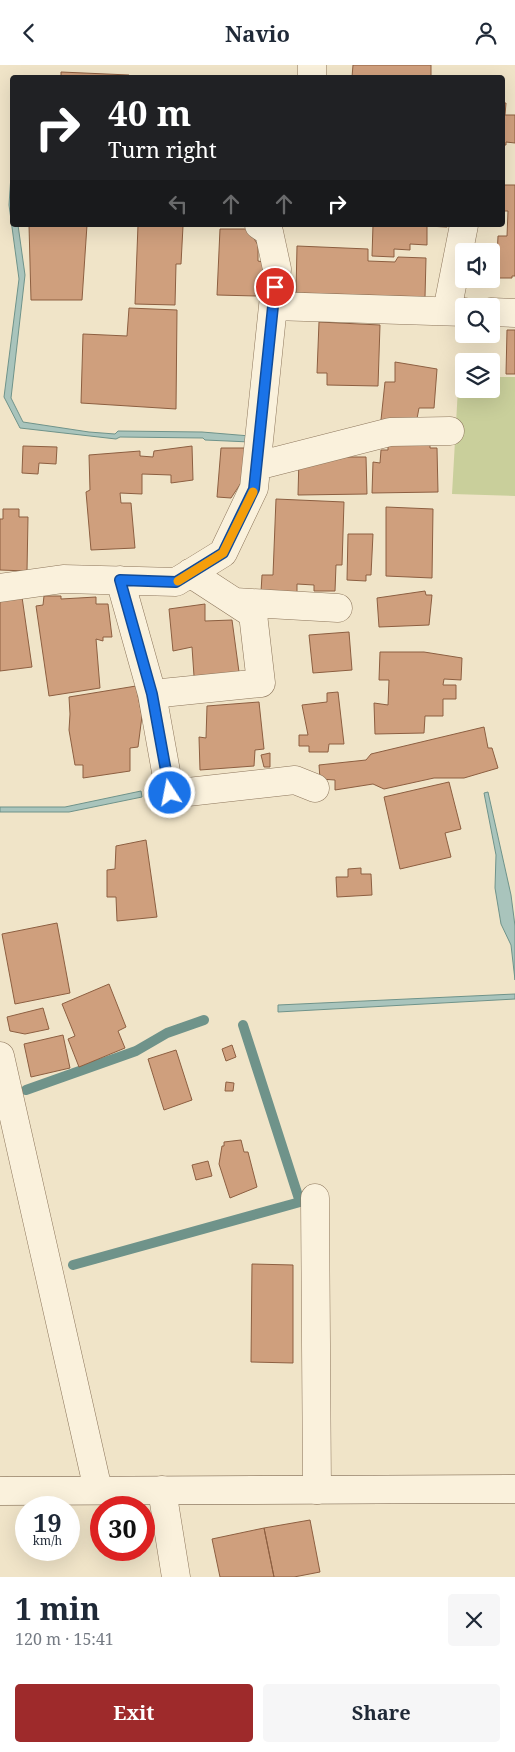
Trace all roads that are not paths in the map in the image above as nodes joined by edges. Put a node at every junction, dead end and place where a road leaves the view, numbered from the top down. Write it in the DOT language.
graph roads {
  1 [pos="262,227"];
  2 [pos="464,227"];
  3 [pos="457,298"];
  4 [pos="273,306"];
  5 [pos="455,311"];
  6 [pos="500,312"];
  7 [pos="515,313"];
  8 [pos="450,431"];
  9 [pos="257,466"];
  10 [pos="190,573"];
  11 [pos="120,580"];
  12 [pos="0,588"];
  13 [pos="234,602"];
  14 [pos="338,607"];
  15 [pos="152,694"];
  16 [pos="315,788"];
  17 [pos="0,1056"];
  18 [pos="315,1198"];
  19 [pos="515,1489"];
  20 [pos="98,1490"];
  21 [pos="162,1490"];
  22 [pos="317,1490"];
  23 [pos="0,1491"];
  24 [pos="176,1577"];
  1 -- 4 [label="street"];
  2 -- 3 [label="street"];
  4 -- 5 [label="street"];
  4 -- 9 [label="street"];
  6 -- 7 [label="street"];
  8 -- 9 [label="street"];
  9 -- 10 [label="street"];
  10 -- 11 [label="street"];
  10 -- 13 [label="street"];
  11 -- 12 [label="street"];
  11 -- 15 [label="street"];
  13 -- 14 [label="street"];
  13 -- 15 [label="street"];
  15 -- 16 [label="street"];
  17 -- 20 [label="street"];
  18 -- 22 [label="street"];
  19 -- 22 [label="street"];
  20 -- 21 [label="street"];
  20 -- 23 [label="street"];
  21 -- 22 [label="street"];
  21 -- 24 [label="street"];
}
